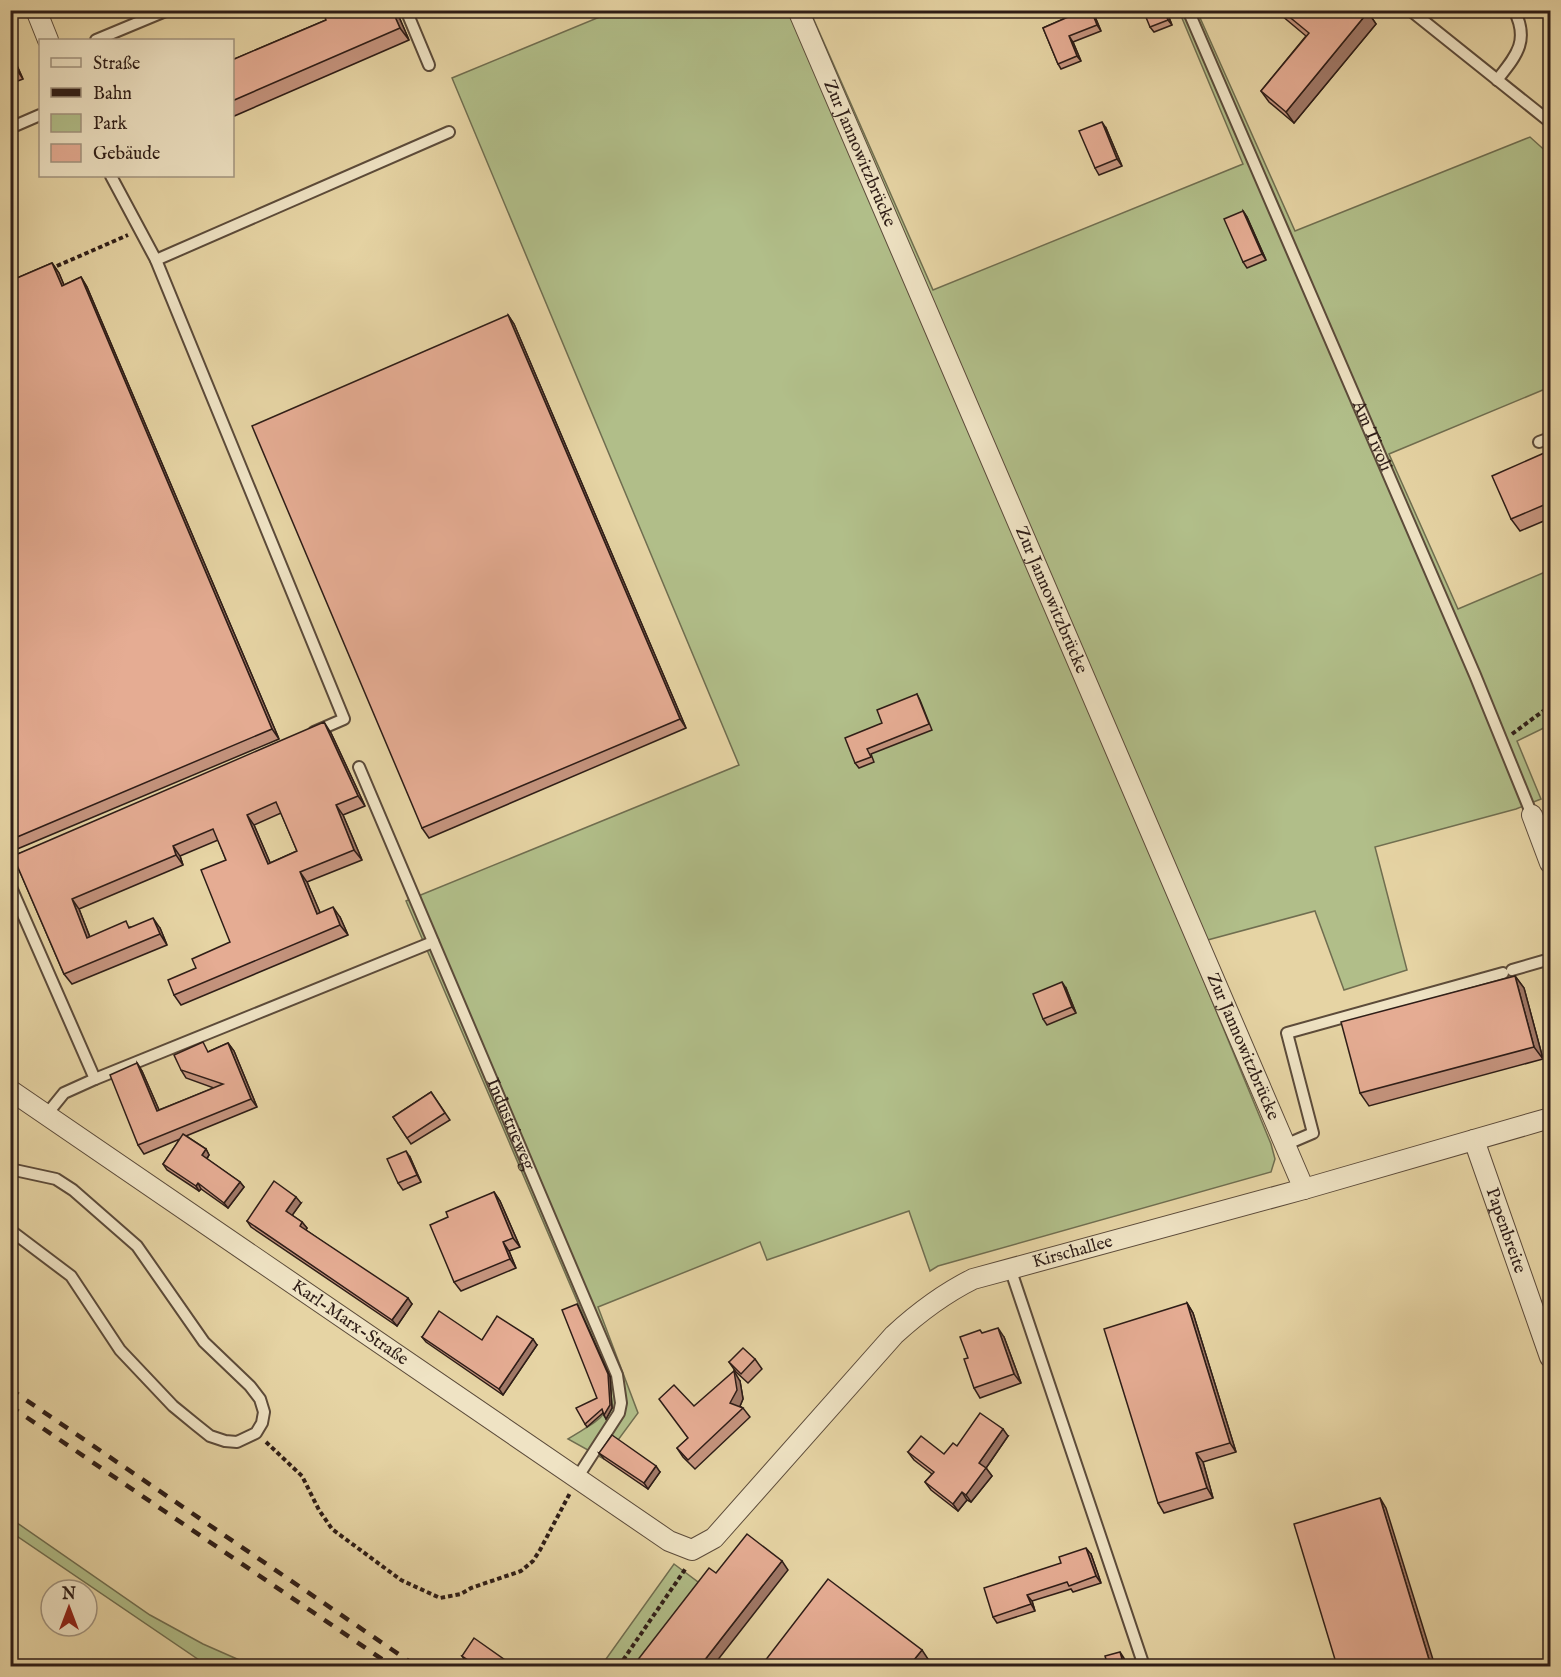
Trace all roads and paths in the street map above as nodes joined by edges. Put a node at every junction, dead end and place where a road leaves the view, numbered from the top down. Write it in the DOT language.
graph roads {
  1 [pos="36,10"];
  2 [pos="168,10"];
  3 [pos="406,10"];
  4 [pos="798,10"];
  5 [pos="1188,10"];
  6 [pos="1410,10"];
  7 [pos="1514,10"];
  8 [pos="48,39"];
  9 [pos="98,39"];
  10 [pos="429,65"];
  11 [pos="1497,80"];
  12 [pos="39,115"];
  13 [pos="1551,122"];
  14 [pos="10,128"];
  15 [pos="449,132"];
  16 [pos="112,177"];
  17 [pos="140,230"];
  18 [pos="156,260"];
  19 [pos="44,272"];
  20 [pos="1551,438"];
  21 [pos="1539,442"];
  22 [pos="1551,706"];
  23 [pos="303,736"];
  24 [pos="1502,741"];
  25 [pos="359,767"];
  26 [pos="1532,815"];
  27 [pos="1551,863"];
  28 [pos="10,885"];
  29 [pos="433,942"];
  30 [pos="1551,959"];
  31 [pos="95,1079"];
  32 [pos="10,1090"];
  33 [pos="47,1114"];
  34 [pos="1551,1118"];
  35 [pos="1474,1140"];
  36 [pos="1285,1144"];
  37 [pos="10,1169"];
  38 [pos="1304,1189"];
  39 [pos="10,1230"];
  40 [pos="1010,1268"];
  41 [pos="1551,1357"];
  42 [pos="256,1434"];
  43 [pos="577,1478"];
  44 [pos="692,1550"];
  45 [pos="619,1666"];
  46 [pos="1144,1666"];
  1 -- 8 [label="street"];
  2 -- 9 [label="lane"];
  3 -- 10 [label="lane"];
  4 -- 36 [label="street, Zur Jannowitzbrücke"];
  5 -- 24 [label="lane, Am Tivoli"];
  6 -- 11 [label="lane"];
  7 -- 11 [label="lane"];
  11 -- 13 [label="lane"];
  12 -- 14 [label="lane"];
  15 -- 18 [label="lane"];
  16 -- 17 [label="lane"];
  17 -- 18 [label="lane"];
  17 -- 19 [label="path"];
  18 -- 23 [label="lane"];
  20 -- 21 [label="lane"];
  22 -- 24 [label="path"];
  24 -- 26 [label="lane, Am Tivoli"];
  25 -- 29 [label="lane, Industrieweg"];
  26 -- 27 [label="street, Am Tivoli"];
  28 -- 31 [label="lane"];
  29 -- 31 [label="lane"];
  29 -- 43 [label="lane, Industrieweg"];
  30 -- 36 [label="lane"];
  31 -- 33 [label="lane"];
  32 -- 33 [label="street, Karl-Marx-Straße"];
  33 -- 43 [label="street, Karl-Marx-Straße"];
  34 -- 35 [label="street, Kirschallee"];
  35 -- 38 [label="street, Kirschallee"];
  35 -- 41 [label="street, Papenbreite"];
  36 -- 38 [label="street, Zur Jannowitzbrücke"];
  37 -- 42 [label="lane"];
  38 -- 40 [label="street, Kirschallee"];
  39 -- 42 [label="lane"];
  40 -- 44 [label="street, Kirschallee"];
  40 -- 46 [label="lane"];
  42 -- 43 [label="path"];
  43 -- 44 [label="street, Karl-Marx-Straße"];
  44 -- 45 [label="path"];
}
